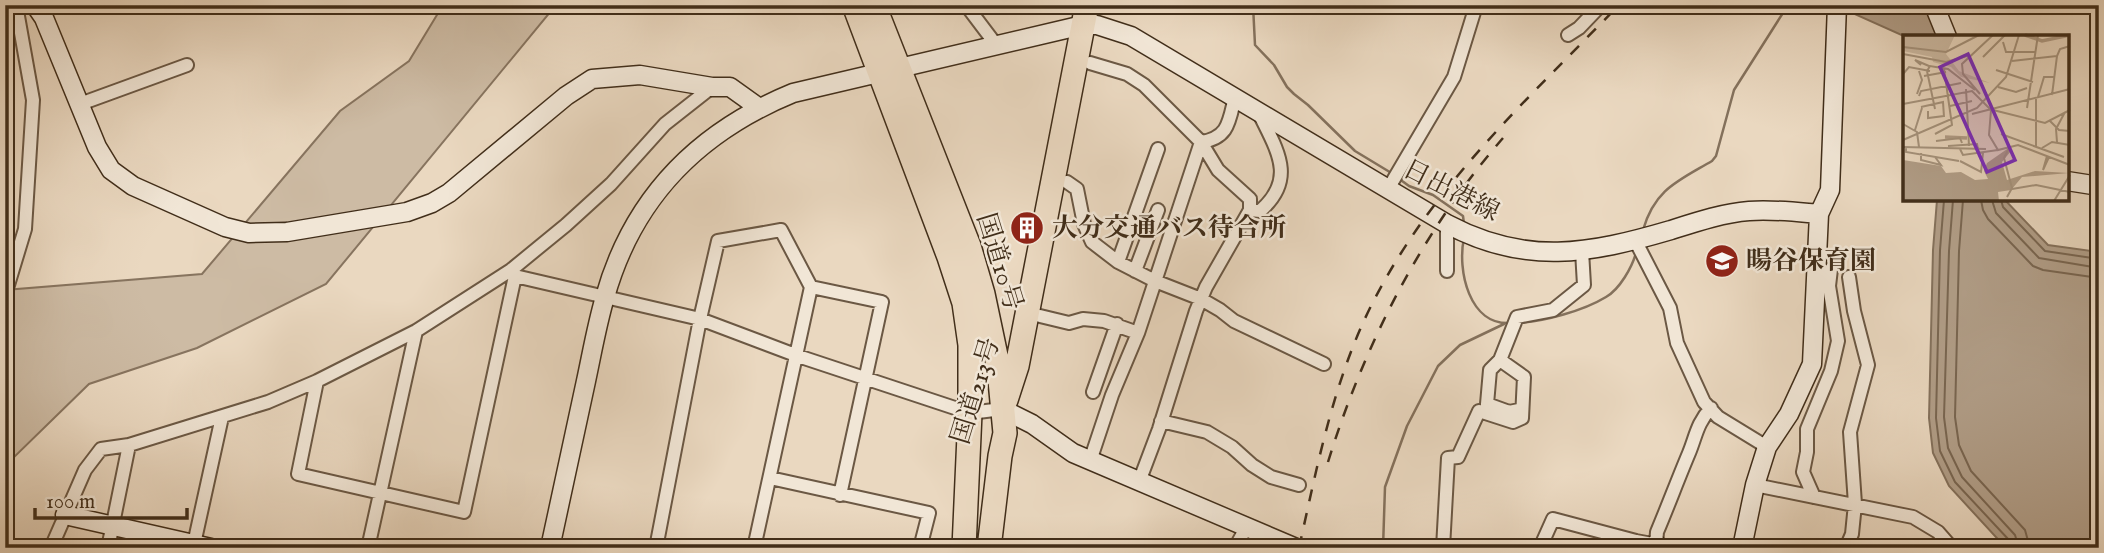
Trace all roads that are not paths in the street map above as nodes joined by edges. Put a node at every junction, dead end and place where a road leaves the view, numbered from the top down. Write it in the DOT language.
graph roads {
  1 [pos="16,5"];
  2 [pos="35,5"];
  3 [pos="854,5"];
  4 [pos="874,5"];
  5 [pos="966,5"];
  6 [pos="1478,5"];
  7 [pos="1601,5"];
  8 [pos="1934,5"];
  9 [pos="1836,11"];
  10 [pos="1092,15"];
  11 [pos="1946,35"];
  12 [pos="1568,36"];
  13 [pos="997,46"];
  14 [pos="1090,63"];
  15 [pos="187,65"];
  16 [pos="889,72"];
  17 [pos="712,87"];
  18 [pos="1235,97"];
  19 [pos="80,104"];
  20 [pos="758,107"];
  21 [pos="1258,111"];
  22 [pos="1200,142"];
  23 [pos="1158,149"];
  24 [pos="2069,181"];
  25 [pos="1067,182"];
  26 [pos="2099,186"];
  27 [pos="1388,189"];
  28 [pos="1158,210"];
  29 [pos="1250,210"];
  30 [pos="1819,214"];
  31 [pos="1447,223"];
  32 [pos="1637,240"];
  33 [pos="1582,251"];
  34 [pos="1118,262"];
  35 [pos="1831,269"];
  36 [pos="1135,271"];
  37 [pos="1447,271"];
  38 [pos="513,273"];
  39 [pos="1849,277"];
  40 [pos="1155,281"];
  41 [pos="811,287"];
  42 [pos="983,294"];
  43 [pos="5,295"];
  44 [pos="605,296"];
  45 [pos="1201,299"];
  46 [pos="1034,310"];
  47 [pos="700,319"];
  48 [pos="1117,324"];
  49 [pos="416,331"];
  50 [pos="1138,333"];
  51 [pos="798,356"];
  52 [pos="1500,360"];
  53 [pos="1324,365"];
  54 [pos="865,377"];
  55 [pos="317,381"];
  56 [pos="1093,392"];
  57 [pos="1710,408"];
  58 [pos="1519,410"];
  59 [pos="1009,412"];
  60 [pos="970,413"];
  61 [pos="222,417"];
  62 [pos="1161,421"];
  63 [pos="129,445"];
  64 [pos="1767,447"];
  65 [pos="1090,461"];
  66 [pos="770,478"];
  67 [pos="1139,482"];
  68 [pos="1298,485"];
  69 [pos="1755,485"];
  70 [pos="380,493"];
  71 [pos="840,495"];
  72 [pos="1814,497"];
  73 [pos="1855,504"];
  74 [pos="65,515"];
  75 [pos="113,525"];
  76 [pos="1246,528"];
  77 [pos="200,547"];
  78 [pos="1294,547"];
  79 [pos="1661,547"];
  80 [pos="51,548"];
  81 [pos="108,548"];
  82 [pos="368,548"];
  83 [pos="550,548"];
  84 [pos="656,548"];
  85 [pos="754,548"];
  86 [pos="920,548"];
  87 [pos="964,548"];
  88 [pos="971,548"];
  89 [pos="989,548"];
  90 [pos="1235,548"];
  91 [pos="1443,548"];
  92 [pos="1540,548"];
  93 [pos="1742,548"];
  94 [pos="1846,548"];
  95 [pos="1952,548"];
  1 -- 43 [label="street"];
  2 -- 19 [label="street"];
  3 -- 16 [label="highway, 国道10号"];
  4 -- 16 [label="highway, 国道10号"];
  5 -- 13 [label="street"];
  6 -- 27 [label="street"];
  7 -- 12 [label="street"];
  8 -- 11 [label="street"];
  9 -- 30 [label="street"];
  10 -- 13 [label="street"];
  10 -- 14 [label="highway, 国道213号"];
  10 -- 18 [label="street, 日出港線"];
  10 -- 46 [label="highway, 国道213号"];
  13 -- 16 [label="street"];
  14 -- 22 [label="street"];
  14 -- 25 [label="highway, 国道213号"];
  15 -- 19 [label="street"];
  16 -- 20 [label="street"];
  16 -- 42 [label="highway, 国道10号"];
  16 -- 60 [label="highway, 国道10号"];
  17 -- 19 [label="street"];
  17 -- 20 [label="street"];
  17 -- 38 [label="street"];
  18 -- 21 [label="street, 日出港線"];
  18 -- 22 [label="street"];
  20 -- 44 [label="street"];
  21 -- 27 [label="street, 日出港線"];
  21 -- 29 [label="street"];
  22 -- 29 [label="street"];
  22 -- 40 [label="street"];
  23 -- 34 [label="street"];
  24 -- 26 [label="street"];
  25 -- 34 [label="street"];
  25 -- 46 [label="highway, 国道213号"];
  27 -- 31 [label="street, 日出港線"];
  28 -- 36 [label="street"];
  29 -- 45 [label="street"];
  30 -- 32 [label="street, 日出港線"];
  30 -- 64 [label="street"];
  31 -- 33 [label="street, 日出港線"];
  31 -- 37 [label="street"];
  32 -- 33 [label="street, 日出港線"];
  32 -- 57 [label="street"];
  33 -- 52 [label="street"];
  34 -- 36 [label="street"];
  35 -- 72 [label="street"];
  36 -- 40 [label="street"];
  38 -- 44 [label="street"];
  38 -- 49 [label="street"];
  38 -- 70 [label="street"];
  39 -- 73 [label="street"];
  40 -- 45 [label="street"];
  40 -- 50 [label="street"];
  41 -- 47 [label="street"];
  41 -- 51 [label="street"];
  41 -- 54 [label="street"];
  42 -- 46 [label="highway"];
  42 -- 59 [label="highway, 国道10号"];
  44 -- 47 [label="street"];
  44 -- 83 [label="street"];
  45 -- 53 [label="street"];
  45 -- 62 [label="street"];
  46 -- 48 [label="street"];
  46 -- 59 [label="highway, 国道213号"];
  47 -- 51 [label="street"];
  47 -- 84 [label="street"];
  48 -- 50 [label="street"];
  48 -- 56 [label="street"];
  49 -- 55 [label="street"];
  49 -- 70 [label="street"];
  50 -- 65 [label="street"];
  51 -- 54 [label="street"];
  51 -- 66 [label="street"];
  52 -- 58 [label="street"];
  52 -- 91 [label="street"];
  54 -- 60 [label="street"];
  54 -- 71 [label="street"];
  55 -- 61 [label="street"];
  55 -- 70 [label="street"];
  57 -- 64 [label="street"];
  57 -- 79 [label="street"];
  59 -- 60 [label="street"];
  59 -- 65 [label="street"];
  59 -- 88 [label="highway, 国道213号"];
  59 -- 89 [label="highway, 国道10号"];
  60 -- 87 [label="highway, 国道10号"];
  61 -- 63 [label="street"];
  61 -- 77 [label="street"];
  62 -- 67 [label="street"];
  62 -- 68 [label="street"];
  63 -- 74 [label="street"];
  63 -- 75 [label="street"];
  64 -- 69 [label="street"];
  65 -- 67 [label="street"];
  66 -- 71 [label="street"];
  66 -- 85 [label="street"];
  67 -- 76 [label="street"];
  69 -- 72 [label="street"];
  69 -- 93 [label="street"];
  70 -- 82 [label="street"];
  71 -- 86 [label="street"];
  72 -- 73 [label="street"];
  73 -- 94 [label="street"];
  73 -- 95 [label="street"];
  74 -- 75 [label="street"];
  74 -- 80 [label="street"];
  75 -- 77 [label="street"];
  75 -- 81 [label="street"];
  76 -- 78 [label="street"];
  76 -- 90 [label="street"];
  79 -- 92 [label="street"];
}
